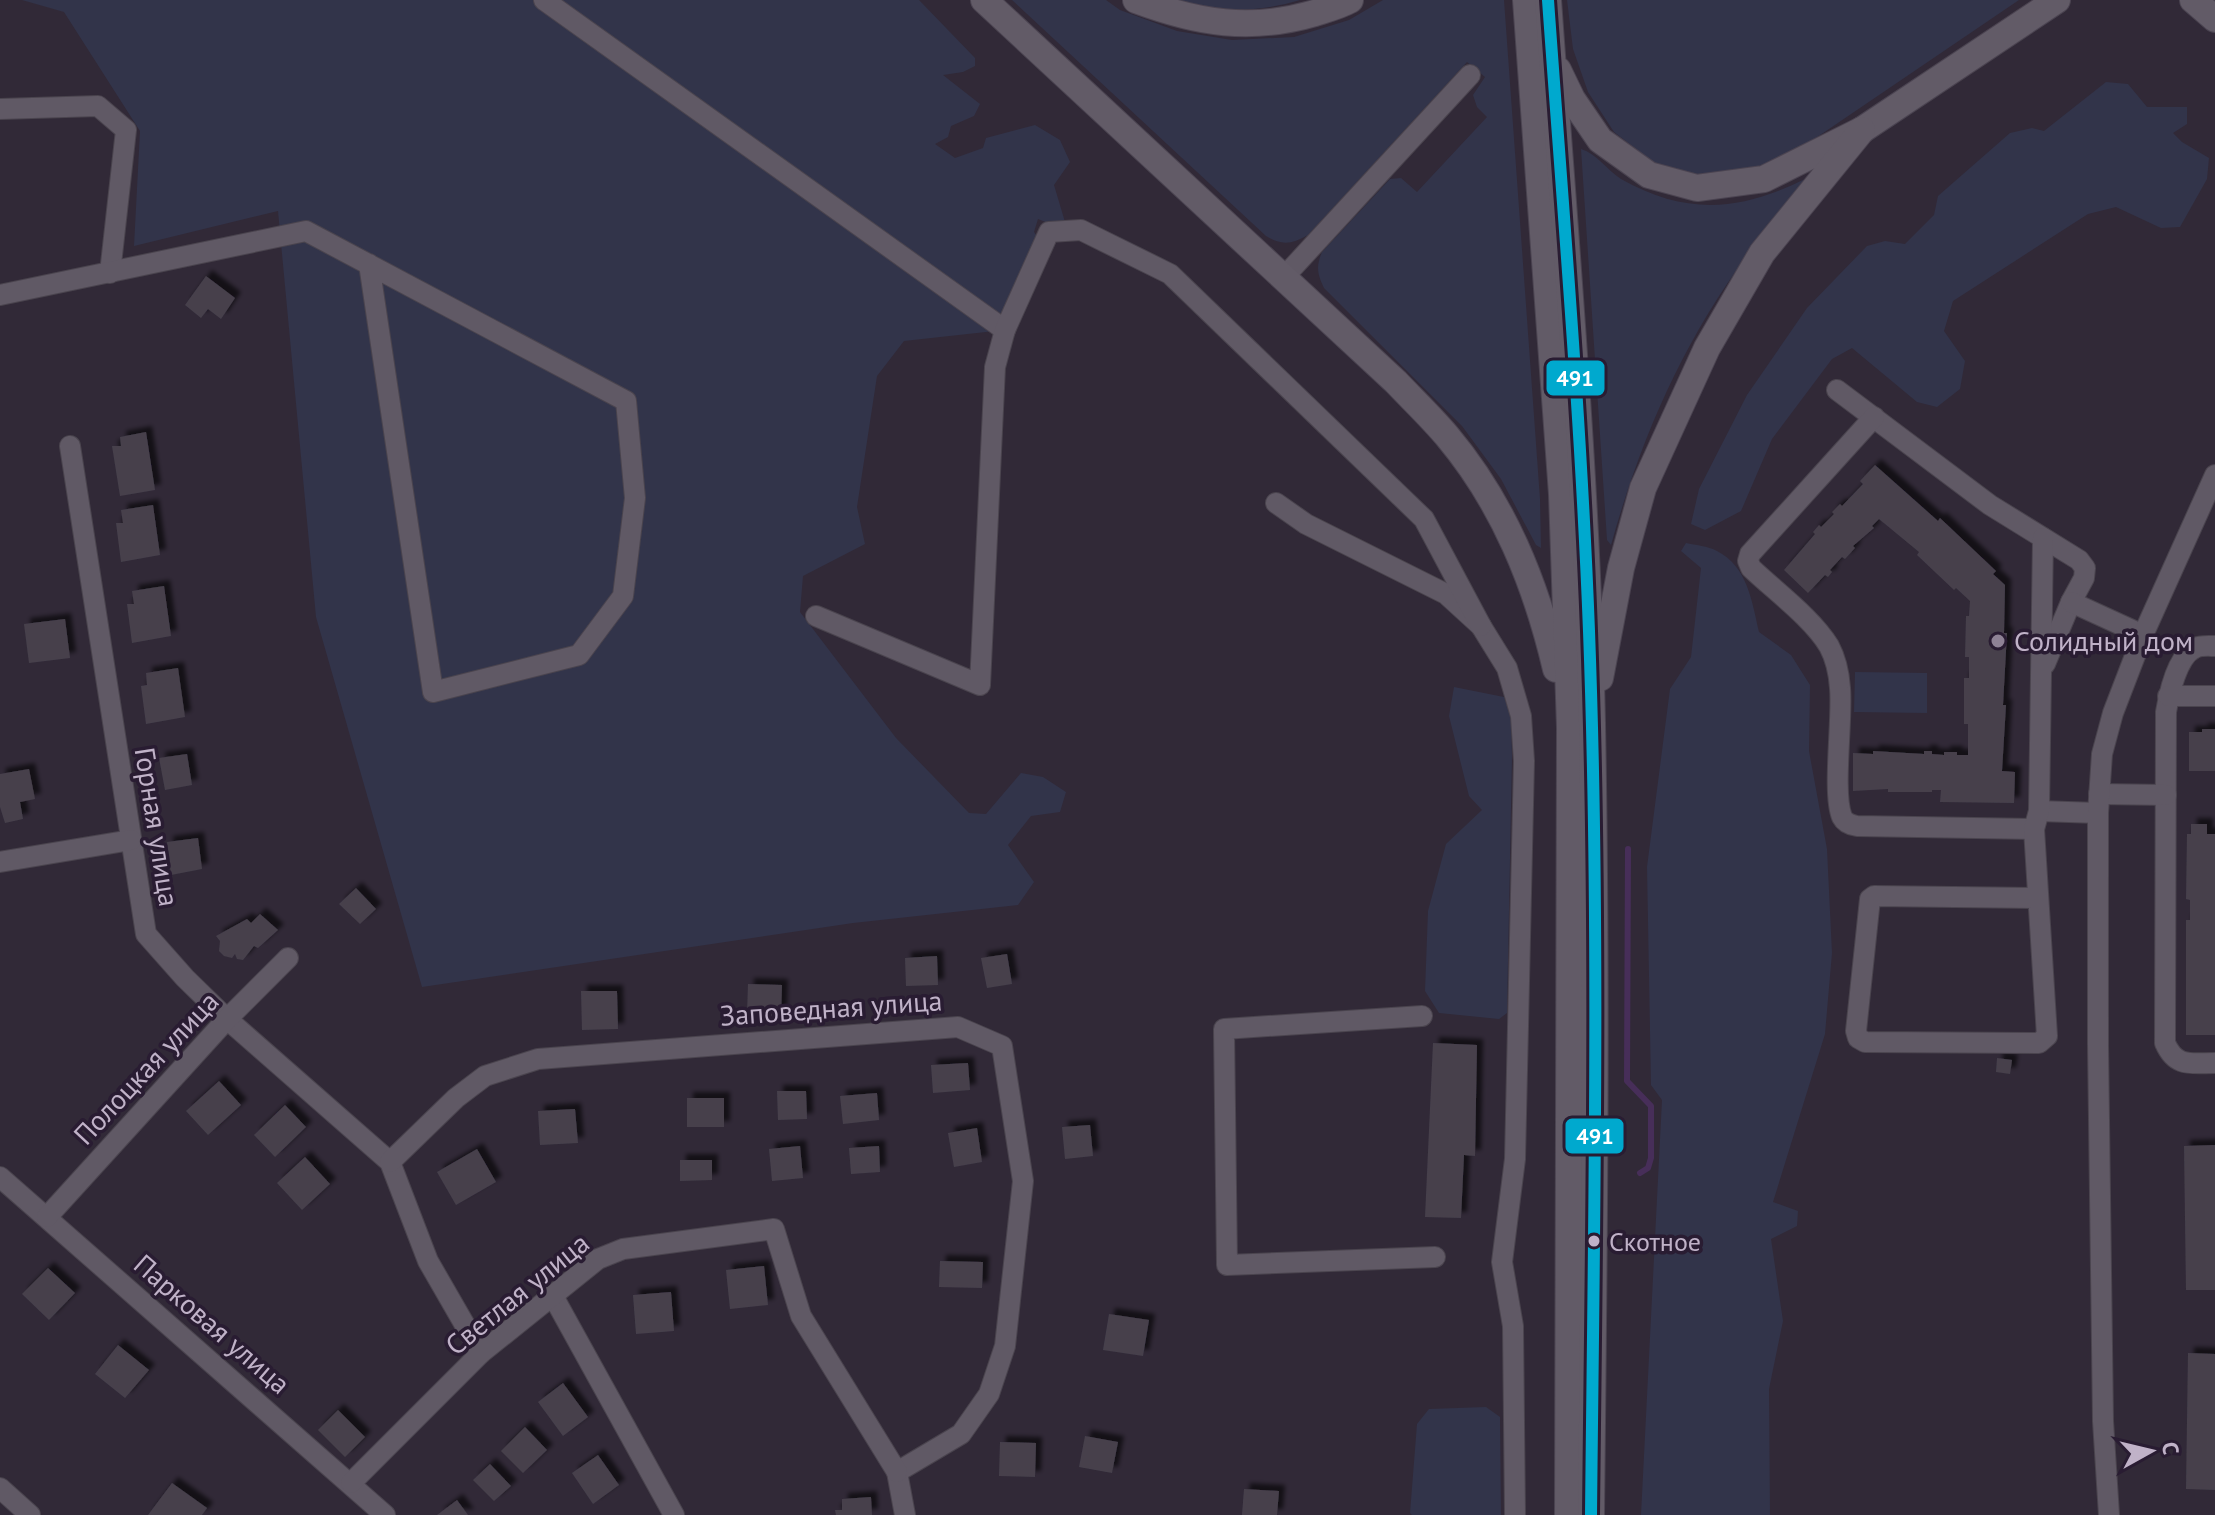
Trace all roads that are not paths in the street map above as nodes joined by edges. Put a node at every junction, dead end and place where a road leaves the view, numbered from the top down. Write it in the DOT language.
graph roads {
  1 [pos="544,0"];
  2 [pos="984,0"];
  3 [pos="1136,0"];
  4 [pos="1350,0"];
  5 [pos="1526,0"];
  6 [pos="1548,0"];
  7 [pos="2057,0"];
  8 [pos="2193,0"];
  9 [pos="2210,0"];
  10 [pos="2215,10"];
  11 [pos="2215,19"];
  12 [pos="1552,55"];
  13 [pos="1470,75"];
  14 [pos="0,109"];
  15 [pos="1862,130"];
  16 [pos="369,264"];
  17 [pos="110,273"];
  18 [pos="1284,277"];
  19 [pos="0,295"];
  20 [pos="1005,330"];
  21 [pos="1837,390"];
  22 [pos="1874,417"];
  23 [pos="70,446"];
  24 [pos="2215,475"];
  25 [pos="1276,503"];
  26 [pos="2043,538"];
  27 [pos="2071,602"];
  28 [pos="816,616"];
  29 [pos="1481,626"];
  30 [pos="2143,635"];
  31 [pos="2215,646"];
  32 [pos="2041,675"];
  33 [pos="2168,696"];
  34 [pos="2215,696"];
  35 [pos="1581,724"];
  36 [pos="2166,795"];
  37 [pos="2099,803"];
  38 [pos="2036,820"];
  39 [pos="131,840"];
  40 [pos="0,862"];
  41 [pos="2038,898"];
  42 [pos="288,958"];
  43 [pos="1422,1016"];
  44 [pos="227,1019"];
  45 [pos="2215,1063"];
  46 [pos="390,1162"];
  47 [pos="0,1177"];
  48 [pos="47,1217"];
  49 [pos="1435,1257"];
  50 [pos="553,1296"];
  51 [pos="481,1353"];
  52 [pos="897,1472"];
  53 [pos="351,1483"];
  54 [pos="0,1488"];
  55 [pos="30,1515"];
  56 [pos="385,1515"];
  57 [pos="674,1515"];
  58 [pos="905,1515"];
  59 [pos="1515,1515"];
  60 [pos="1568,1515"];
  61 [pos="1591,1515"];
  62 [pos="2109,1515"];
  1 -- 20 [label="street"];
  2 -- 18 [label="main road"];
  3 -- 4 [label="main road"];
  5 -- 35 [label="main road"];
  6 -- 12 [label="main road"];
  7 -- 15 [label="main road"];
  8 -- 11 [label="main road"];
  9 -- 10 [label="main road"];
  12 -- 15 [label="main road"];
  12 -- 35 [label="main road"];
  13 -- 18 [label="street"];
  14 -- 17 [label="street"];
  15 -- 35 [label="main road"];
  16 -- 16 [label="street"];
  16 -- 17 [label="street"];
  17 -- 19 [label="street"];
  18 -- 35 [label="main road"];
  20 -- 28 [label="street"];
  20 -- 29 [label="street"];
  21 -- 22 [label="street"];
  22 -- 26 [label="street"];
  22 -- 38 [label="street"];
  23 -- 39 [label="street, Горная улица"];
  24 -- 30 [label="street"];
  25 -- 29 [label="street"];
  26 -- 27 [label="street"];
  26 -- 32 [label="street"];
  27 -- 30 [label="street"];
  27 -- 32 [label="street"];
  29 -- 59 [label="street"];
  30 -- 37 [label="street"];
  31 -- 33 [label="street"];
  32 -- 38 [label="street"];
  33 -- 34 [label="street"];
  33 -- 36 [label="street"];
  35 -- 60 [label="main road"];
  35 -- 61 [label="main road"];
  36 -- 37 [label="street"];
  36 -- 45 [label="street"];
  37 -- 38 [label="street"];
  37 -- 62 [label="street"];
  38 -- 41 [label="street"];
  39 -- 40 [label="street"];
  39 -- 44 [label="street, Горная улица"];
  41 -- 41 [label="street"];
  42 -- 44 [label="street, Полоцкая улица"];
  43 -- 49 [label="street"];
  44 -- 46 [label="street, Горная улица"];
  44 -- 48 [label="street, Полоцкая улица"];
  46 -- 51 [label="street"];
  46 -- 52 [label="street, Заповедная улица"];
  47 -- 48 [label="street, Парковая улица"];
  48 -- 53 [label="street, Парковая улица"];
  50 -- 51 [label="street, Светлая улица"];
  50 -- 52 [label="street, Светлая улица"];
  50 -- 57 [label="street"];
  51 -- 53 [label="street, Светлая улица"];
  52 -- 58 [label="street"];
  53 -- 56 [label="street, Парковая улица"];
  54 -- 55 [label="street"];
}
